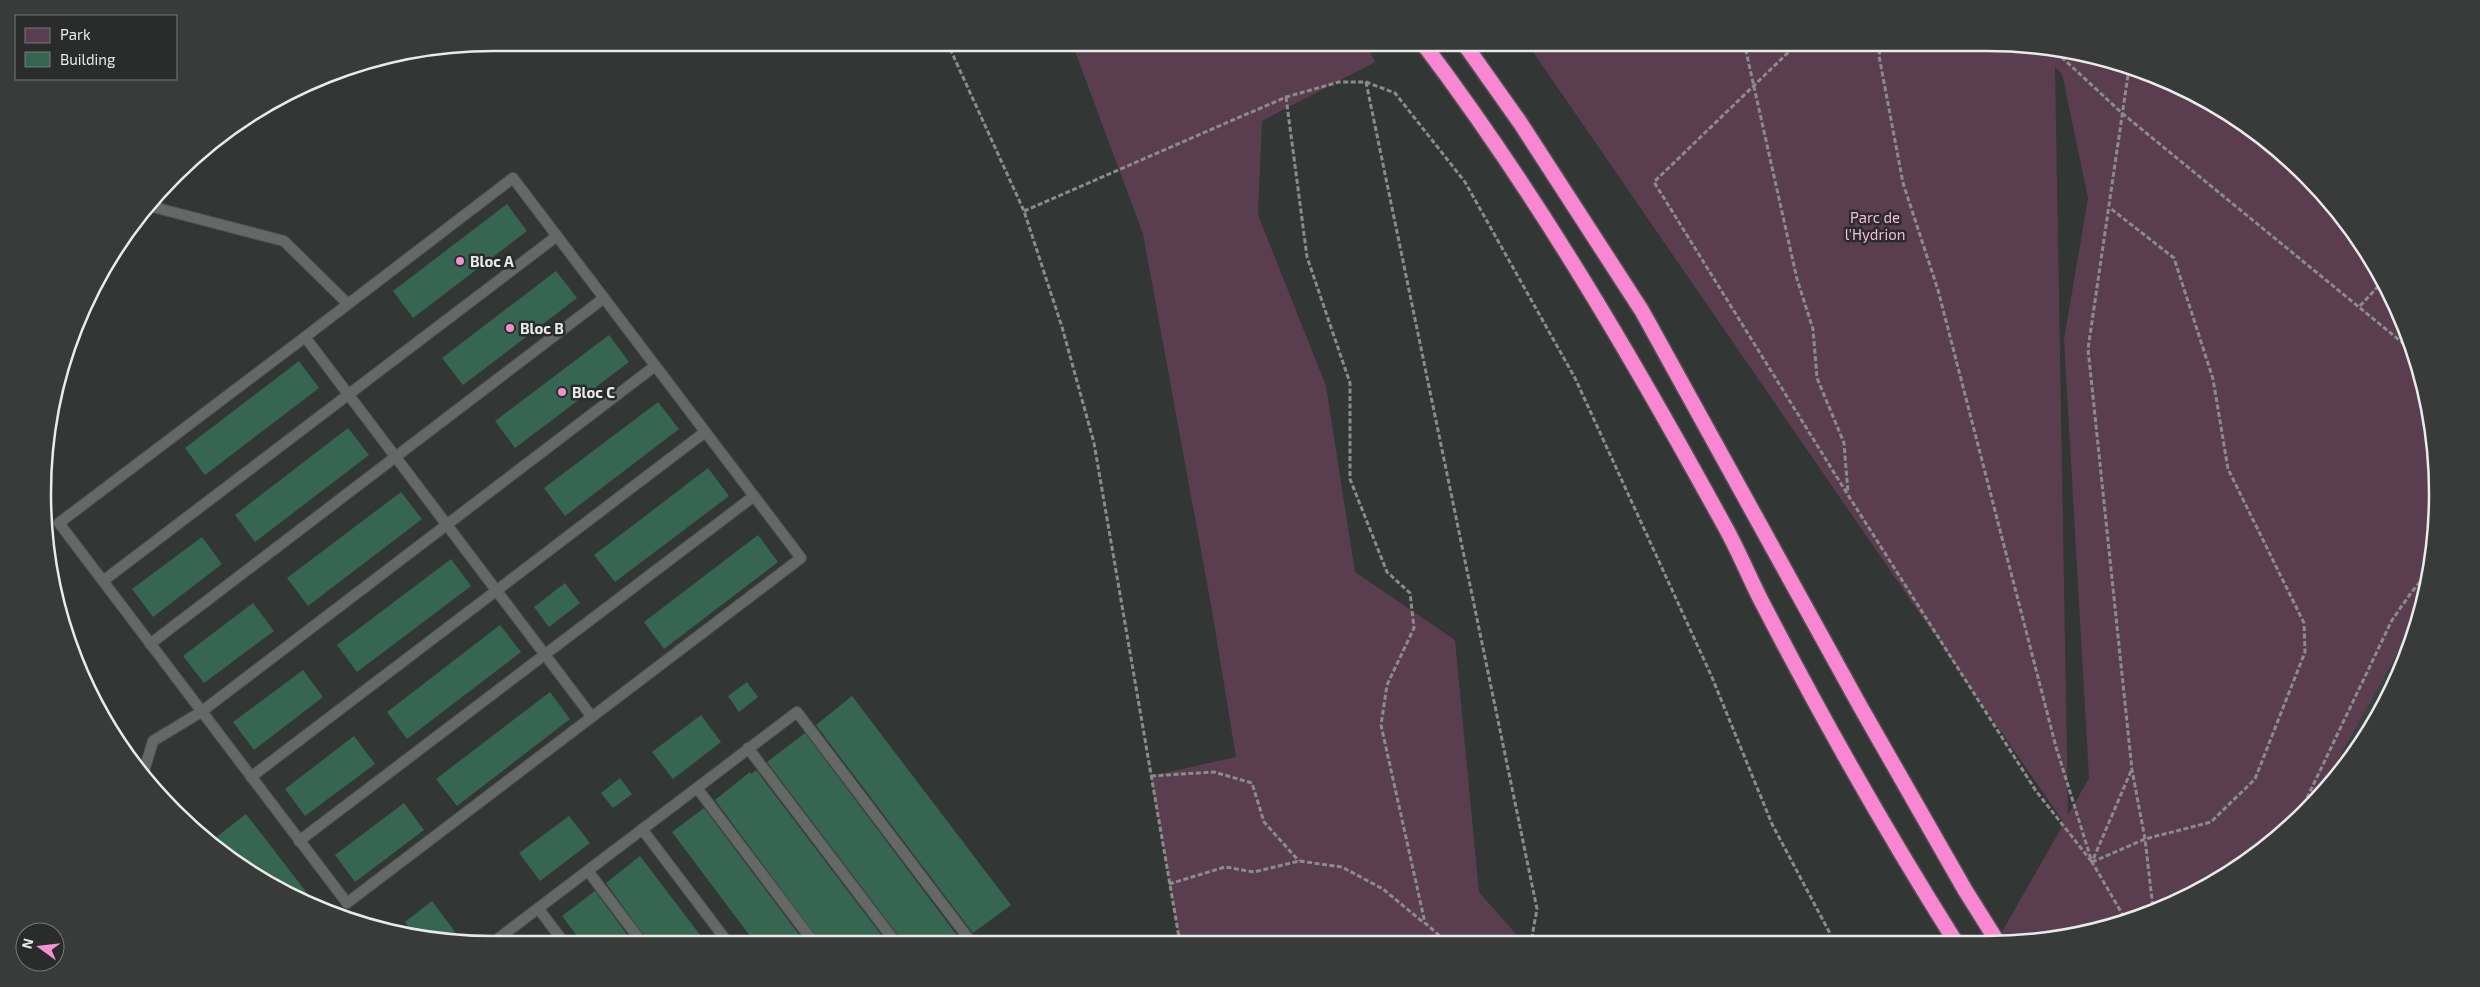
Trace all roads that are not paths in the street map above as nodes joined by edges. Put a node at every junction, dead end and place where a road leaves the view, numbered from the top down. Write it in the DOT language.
graph roads {
  1 [pos="1428,51"];
  2 [pos="1470,51"];
  3 [pos="156,208"];
  4 [pos="557,236"];
  5 [pos="604,298"];
  6 [pos="348,304"];
  7 [pos="305,337"];
  8 [pos="655,366"];
  9 [pos="348,395"];
  10 [pos="705,432"];
  11 [pos="396,457"];
  12 [pos="754,496"];
  13 [pos="54,524"];
  14 [pos="447,525"];
  15 [pos="103,581"];
  16 [pos="496,591"];
  17 [pos="150,644"];
  18 [pos="545,655"];
  19 [pos="201,712"];
  20 [pos="592,717"];
  21 [pos="748,748"];
  22 [pos="145,766"];
  23 [pos="251,777"];
  24 [pos="697,788"];
  25 [pos="642,829"];
  26 [pos="300,841"];
  27 [pos="588,870"];
  28 [pos="538,908"];
  29 [pos="501,936"];
  30 [pos="559,936"];
  31 [pos="637,936"];
  32 [pos="723,936"];
  33 [pos="809,936"];
  34 [pos="890,936"];
  35 [pos="967,936"];
  36 [pos="1952,936"];
  37 [pos="1994,936"];
  1 -- 36 [label="highway"];
  2 -- 37 [label="highway"];
  3 -- 6 [label="lane"];
  4 -- 5 [label="lane"];
  4 -- 6 [label="lane"];
  4 -- 9 [label="lane"];
  5 -- 8 [label="lane"];
  5 -- 11 [label="lane"];
  6 -- 7 [label="lane"];
  7 -- 9 [label="lane"];
  7 -- 13 [label="lane"];
  8 -- 10 [label="lane"];
  8 -- 14 [label="lane"];
  9 -- 11 [label="lane"];
  9 -- 15 [label="lane"];
  10 -- 12 [label="lane"];
  10 -- 16 [label="lane"];
  11 -- 14 [label="lane"];
  11 -- 17 [label="lane"];
  12 -- 18 [label="lane"];
  12 -- 20 [label="lane"];
  13 -- 15 [label="lane"];
  14 -- 16 [label="lane"];
  14 -- 19 [label="lane"];
  15 -- 17 [label="lane"];
  16 -- 18 [label="lane"];
  16 -- 23 [label="lane"];
  17 -- 19 [label="lane"];
  18 -- 20 [label="lane"];
  18 -- 26 [label="lane"];
  19 -- 22 [label="lane"];
  19 -- 23 [label="lane"];
  20 -- 26 [label="lane"];
  21 -- 24 [label="lane"];
  21 -- 34 [label="lane"];
  21 -- 35 [label="lane"];
  23 -- 26 [label="lane"];
  24 -- 25 [label="lane"];
  24 -- 33 [label="lane"];
  25 -- 27 [label="lane"];
  25 -- 32 [label="lane"];
  27 -- 28 [label="lane"];
  27 -- 31 [label="lane"];
  28 -- 29 [label="lane"];
  28 -- 30 [label="lane"];
}
